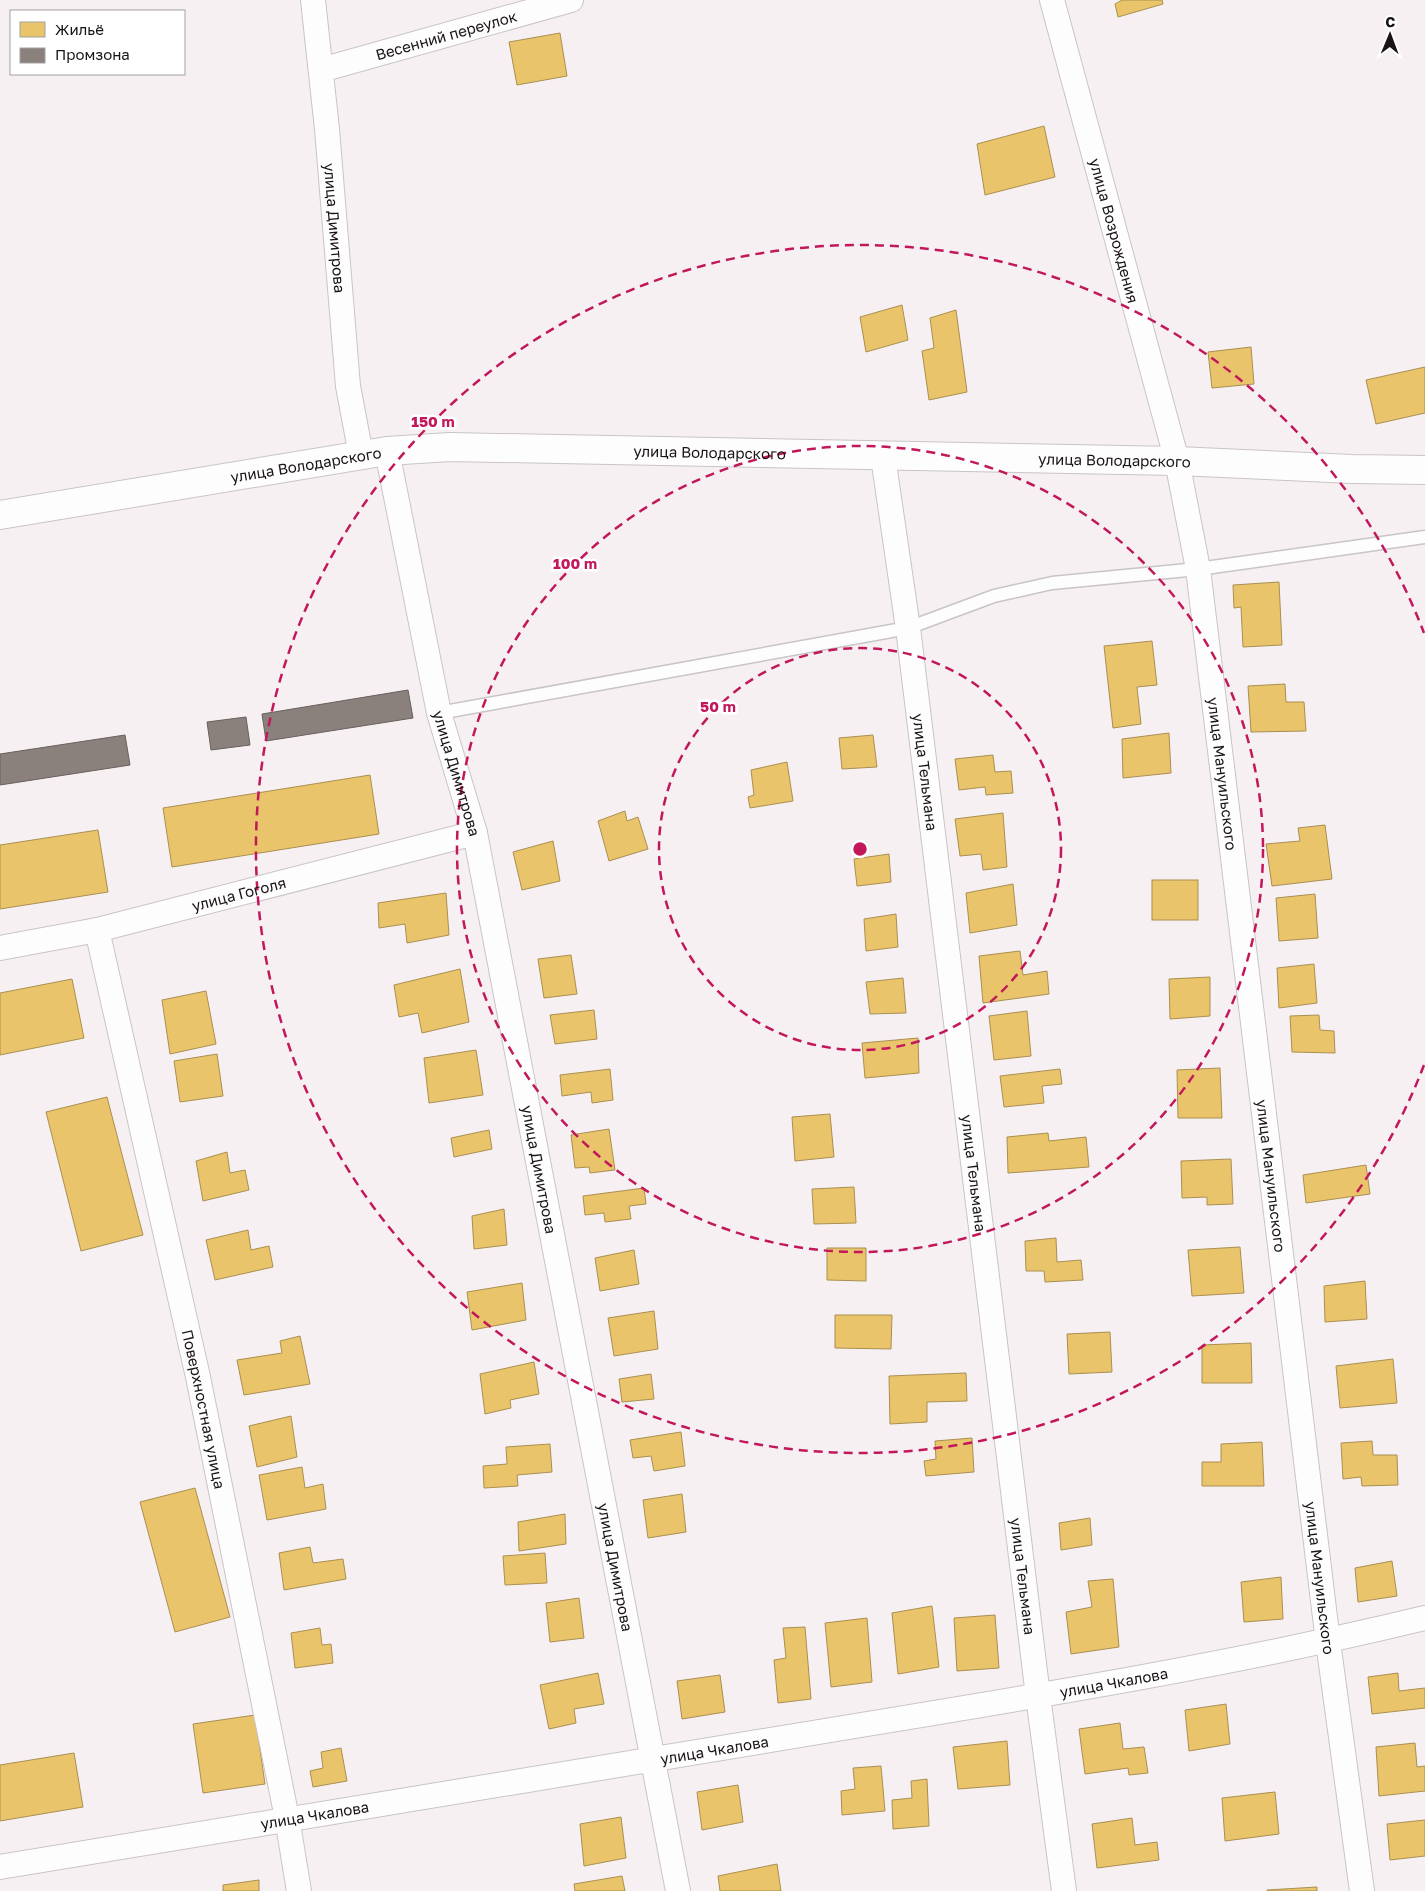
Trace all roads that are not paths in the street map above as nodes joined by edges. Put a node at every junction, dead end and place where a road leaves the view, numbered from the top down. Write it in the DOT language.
graph roads {
  1 [pos="313,0"];
  2 [pos="571,0"];
  3 [pos="1052,0"];
  4 [pos="321,70"];
  5 [pos="374,453"];
  6 [pos="883,457"];
  7 [pos="1177,461"];
  8 [pos="1425,470"];
  9 [pos="0,515"];
  10 [pos="1425,538"];
  11 [pos="1198,569"];
  12 [pos="908,628"];
  13 [pos="440,713"];
  14 [pos="476,833"];
  15 [pos="98,930"];
  16 [pos="0,948"];
  17 [pos="1425,1618"];
  18 [pos="1328,1642"];
  19 [pos="1038,1696"];
  20 [pos="653,1760"];
  21 [pos="286,1818"];
  22 [pos="0,1867"];
  23 [pos="299,1891"];
  24 [pos="678,1891"];
  25 [pos="1064,1891"];
  26 [pos="1362,1891"];
  1 -- 4 [label="street, улица Димитрова"];
  2 -- 4 [label="street, Весенний переулок"];
  3 -- 7 [label="street, улица Возрождения"];
  4 -- 5 [label="street, улица Димитрова"];
  5 -- 6 [label="street, улица Володарского"];
  5 -- 9 [label="street, улица Володарского"];
  5 -- 13 [label="street, улица Димитрова"];
  6 -- 7 [label="street, улица Володарского"];
  6 -- 12 [label="street, улица Тельмана"];
  7 -- 8 [label="street, улица Володарского"];
  7 -- 11 [label="street, улица Мануильского"];
  10 -- 11 [label="lane"];
  11 -- 12 [label="lane"];
  11 -- 18 [label="street, улица Мануильского"];
  12 -- 13 [label="lane"];
  12 -- 19 [label="street, улица Тельмана"];
  13 -- 14 [label="street, улица Димитрова"];
  14 -- 15 [label="street, улица Гоголя"];
  14 -- 20 [label="street, улица Димитрова"];
  15 -- 16 [label="street, улица Гоголя"];
  15 -- 21 [label="street, Поверхностная улица"];
  17 -- 18 [label="street, улица Чкалова"];
  18 -- 19 [label="street, улица Чкалова"];
  18 -- 26 [label="street, улица Мануильского"];
  19 -- 20 [label="street, улица Чкалова"];
  19 -- 25 [label="street, улица Тельмана"];
  20 -- 21 [label="street, улица Чкалова"];
  20 -- 24 [label="street, улица Димитрова"];
  21 -- 22 [label="street, улица Чкалова"];
  21 -- 23 [label="street, Поверхностная улица"];
}
